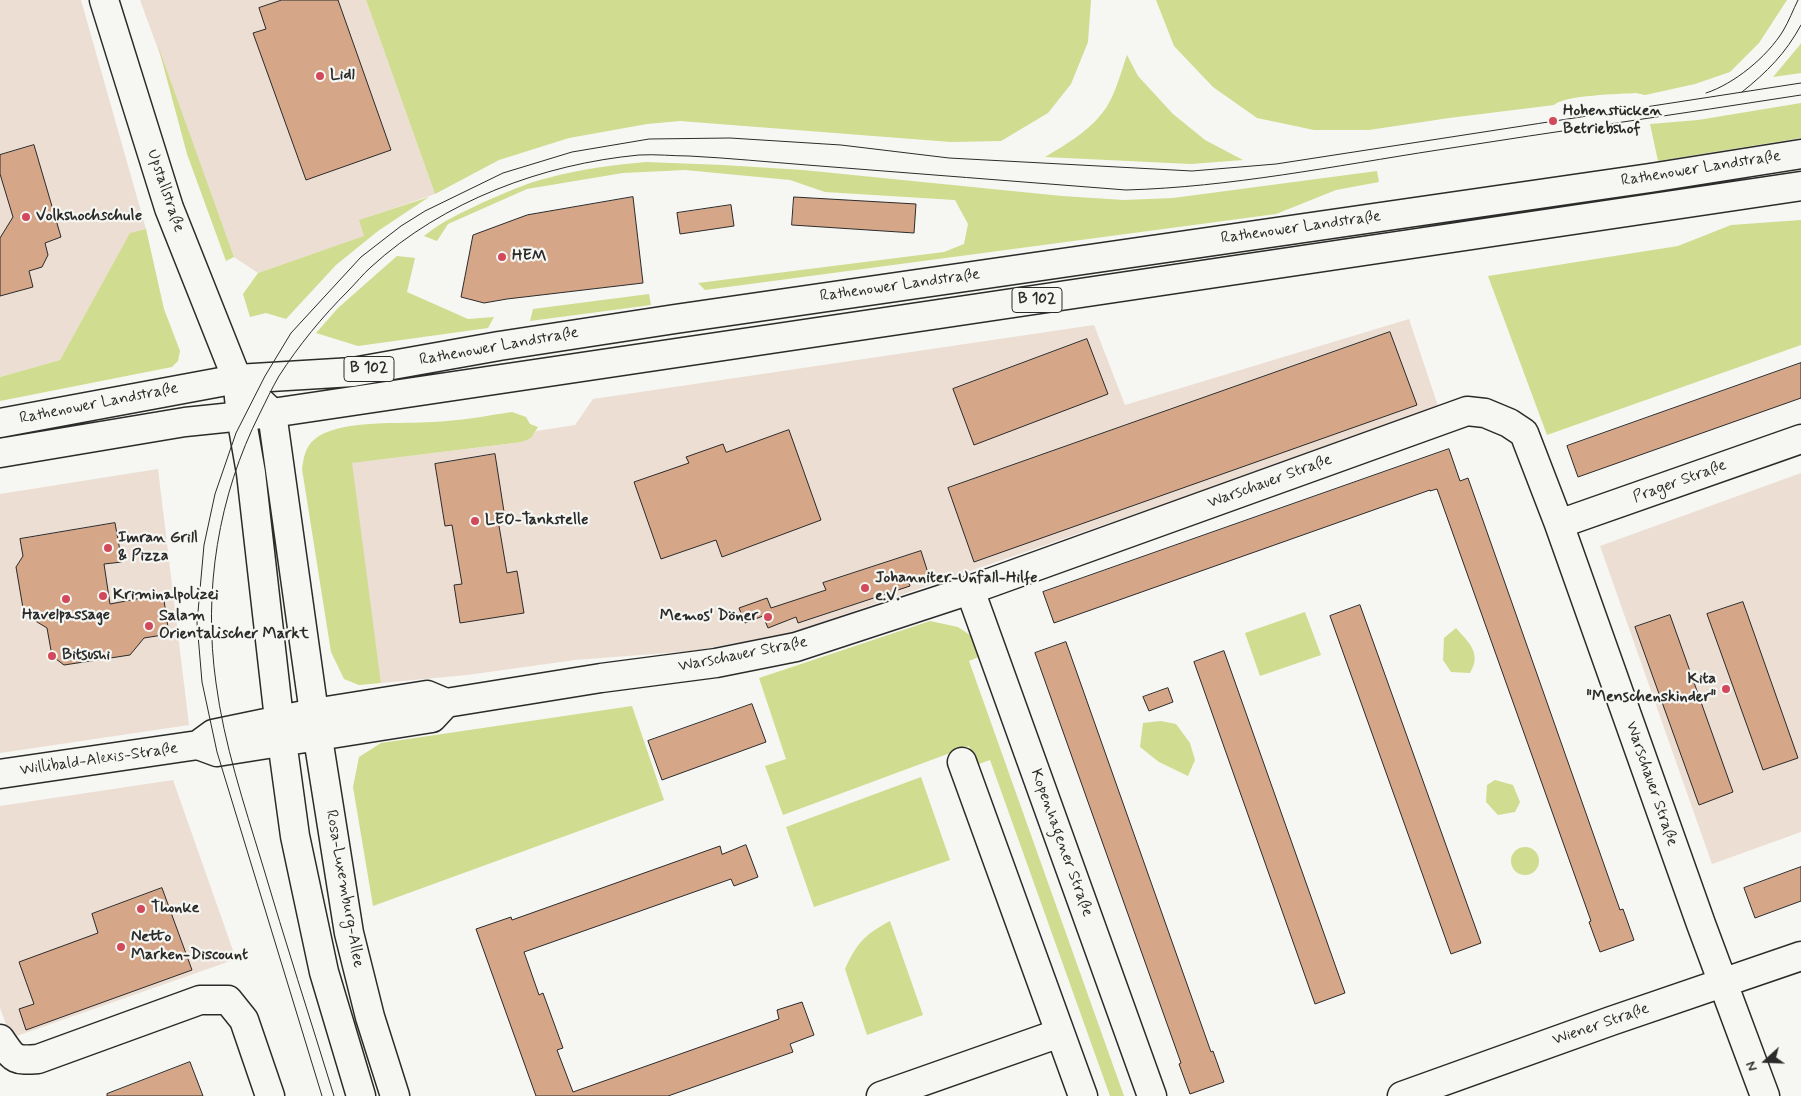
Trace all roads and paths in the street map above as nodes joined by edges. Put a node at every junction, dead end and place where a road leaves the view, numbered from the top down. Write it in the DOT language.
graph roads {
  1 [pos="104,0"];
  2 [pos="1801,154"];
  3 [pos="1801,186"];
  4 [pos="238,379"];
  5 [pos="272,413"];
  6 [pos="241,416"];
  7 [pos="0,423"];
  8 [pos="1801,439"];
  9 [pos="0,453"];
  10 [pos="1559,524"];
  11 [pos="970,590"];
  12 [pos="316,725"];
  13 [pos="280,730"];
  14 [pos="962,762"];
  15 [pos="0,774"];
  16 [pos="1801,956"];
  17 [pos="1723,983"];
  18 [pos="1060,1033"];
  19 [pos="0,1039"];
  20 [pos="270,1096"];
  21 [pos="361,1096"];
  22 [pos="395,1096"];
  23 [pos="882,1096"];
  24 [pos="1083,1096"];
  25 [pos="1152,1096"];
  26 [pos="1402,1096"];
  27 [pos="1765,1096"];
  1 -- 4 [label="street, Upstallstraße"];
  2 -- 4 [label="street, Rathenower Landstraße / B 102"];
  3 -- 5 [label="street, Rathenower Landstraße / B 102"];
  4 -- 5 [label="street, Upstallstraße"];
  4 -- 6 [label="street, Upstallstraße"];
  4 -- 7 [label="street, Rathenower Landstraße / B 102"];
  5 -- 6 [label="street, Rathenower Landstraße / B 102"];
  5 -- 12 [label="street, Rosa-Luxemburg-Allee"];
  6 -- 9 [label="street, Rathenower Landstraße / B 102"];
  6 -- 13 [label="street, Rosa-Luxemburg-Allee"];
  8 -- 10 [label="street, Prager Straße"];
  10 -- 11 [label="street, Warschauer Straße"];
  10 -- 17 [label="street, Warschauer Straße"];
  11 -- 12 [label="street, Warschauer Straße"];
  11 -- 25 [label="street, Kopenhagener Straße"];
  12 -- 13 [label="street"];
  12 -- 22 [label="street, Rosa-Luxemburg-Allee"];
  13 -- 15 [label="street, Willibald-Alexis-Straße"];
  13 -- 21 [label="street, Rosa-Luxemburg-Allee"];
  14 -- 18 [label="street"];
  16 -- 17 [label="street, Wiener Straße"];
  17 -- 26 [label="street, Wiener Straße"];
  17 -- 27 [label="street, Warschauer Straße"];
  18 -- 23 [label="street"];
  18 -- 24 [label="street"];
  19 -- 20 [label="street"];
}
